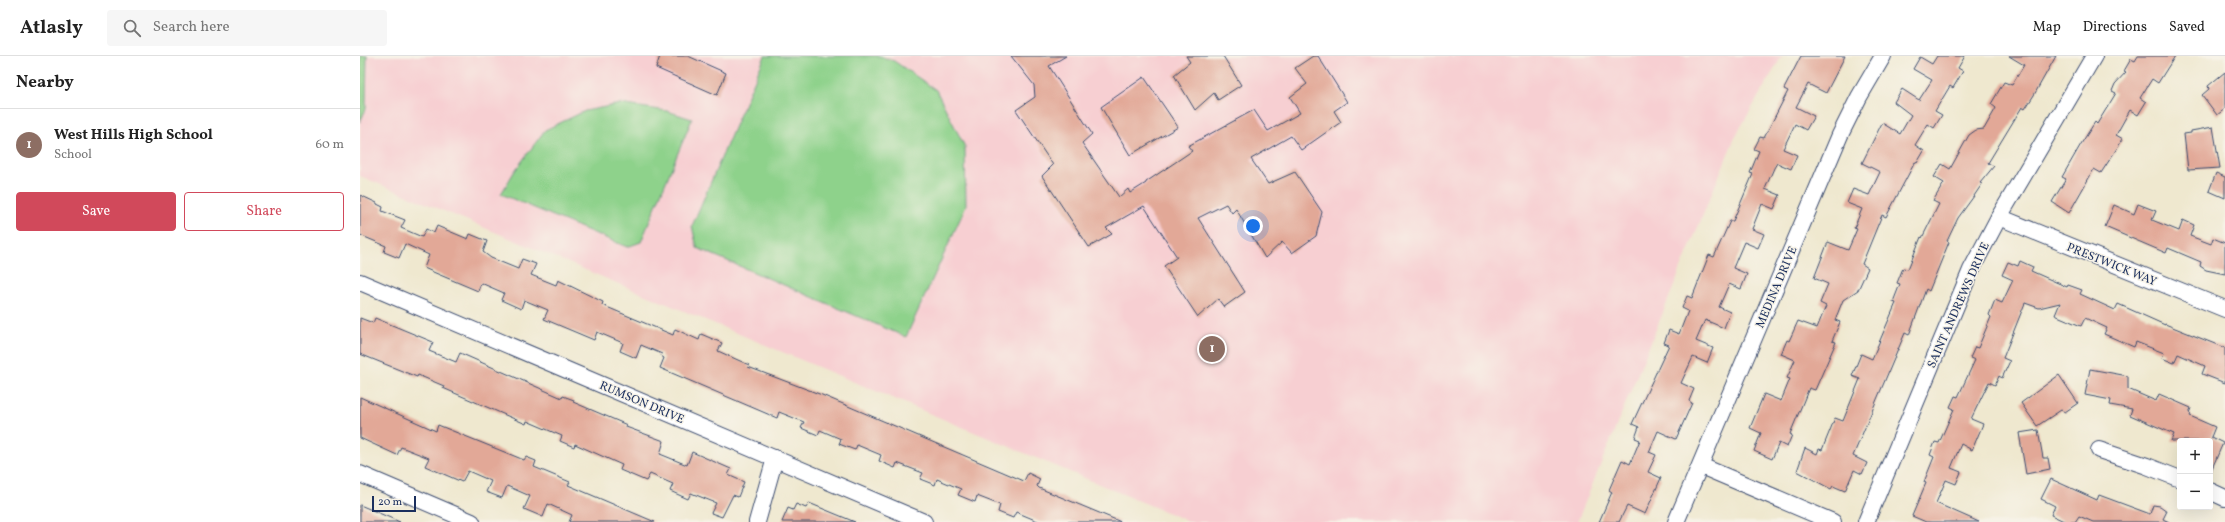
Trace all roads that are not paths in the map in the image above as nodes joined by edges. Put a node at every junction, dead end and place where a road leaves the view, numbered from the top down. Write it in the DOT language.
graph roads {
  1 [pos="1883,56"];
  2 [pos="2094,56"];
  3 [pos="1999,217"];
  4 [pos="360,282"];
  5 [pos="2225,309"];
  6 [pos="2099,450"];
  7 [pos="775,458"];
  8 [pos="1701,466"];
  9 [pos="360,474"];
  10 [pos="2177,478"];
  11 [pos="2213,493"];
  12 [pos="2225,498"];
  13 [pos="472,522"];
  14 [pos="758,522"];
  15 [pos="924,522"];
  16 [pos="1676,522"];
  17 [pos="1833,522"];
  18 [pos="1866,522"];
  1 -- 8 [label="street, MEDINA DRIVE"];
  2 -- 3 [label="street, SAINT ANDREWS DRIVE"];
  3 -- 5 [label="street, PRESTWICK WAY"];
  3 -- 18 [label="street, SAINT ANDREWS DRIVE"];
  4 -- 7 [label="street, RUMSON DRIVE"];
  6 -- 10 [label="street"];
  7 -- 14 [label="street"];
  7 -- 15 [label="street, RUMSON DRIVE"];
  8 -- 16 [label="street, MEDINA DRIVE"];
  8 -- 17 [label="street"];
  9 -- 13 [label="street"];
  11 -- 12 [label="street"];
}
